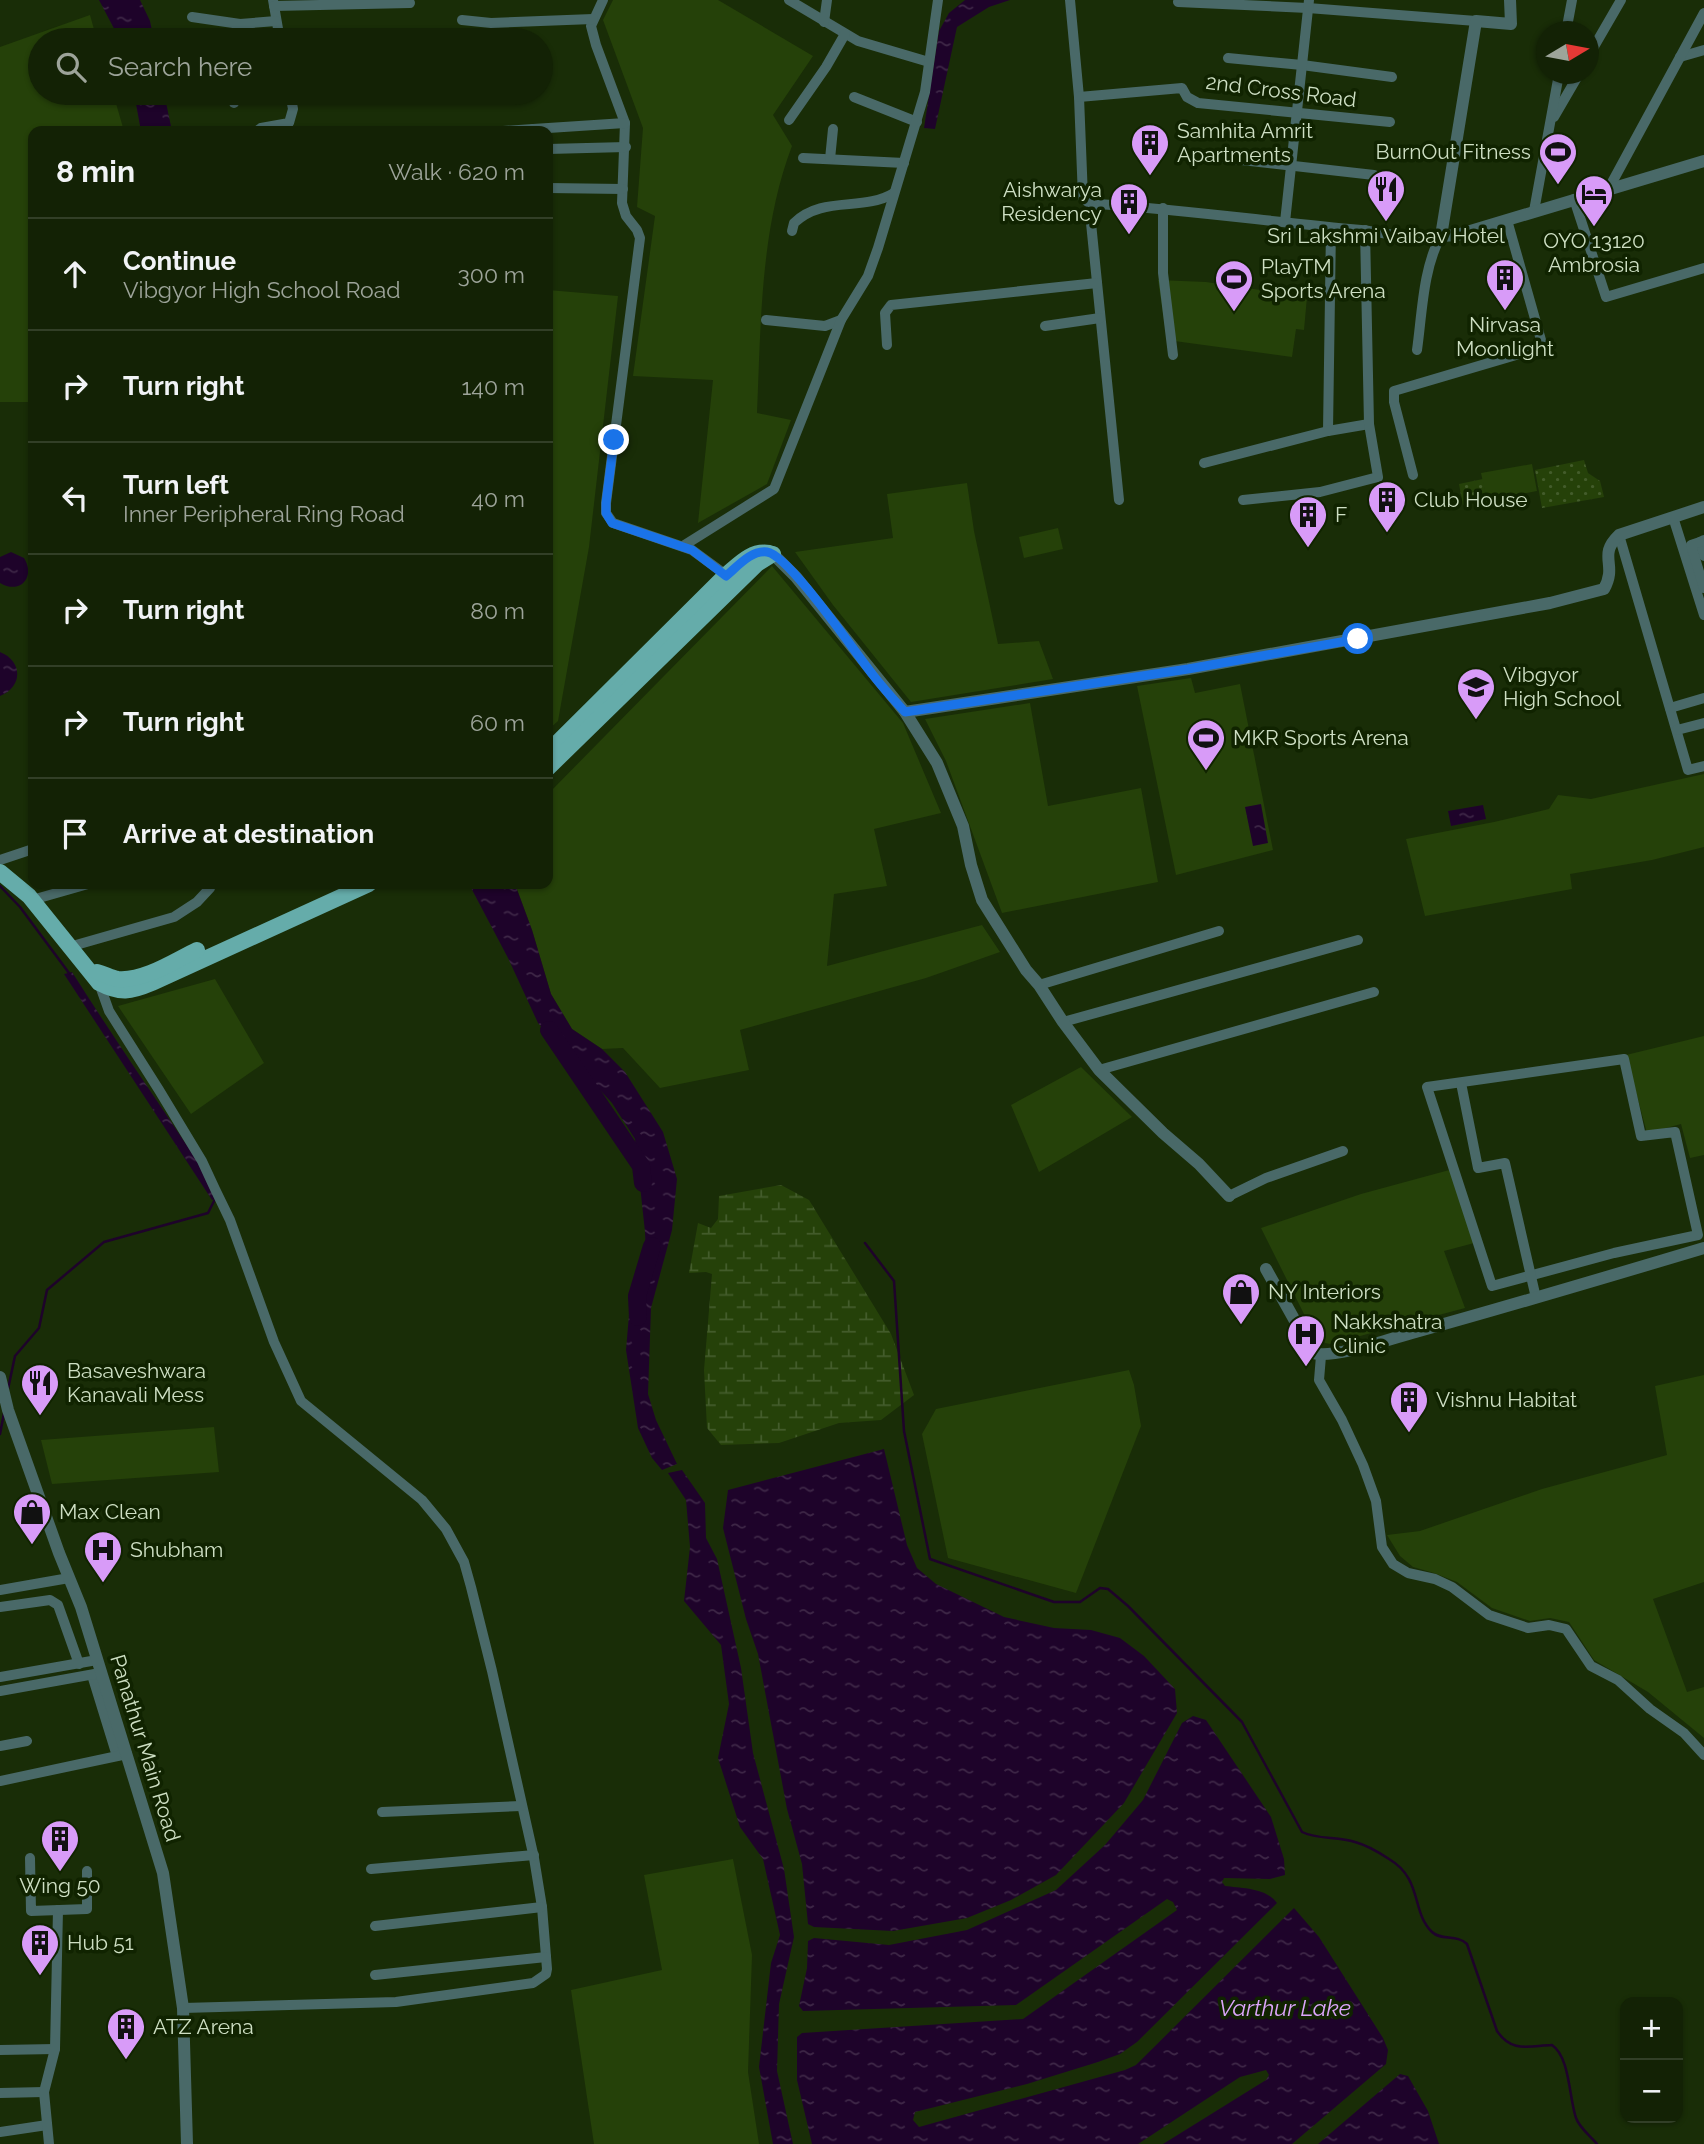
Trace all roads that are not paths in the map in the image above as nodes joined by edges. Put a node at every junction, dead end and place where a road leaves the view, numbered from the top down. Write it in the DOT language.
graph roads {
  1 [pos="603,0"];
  2 [pos="789,0"];
  3 [pos="827,0"];
  4 [pos="938,0"];
  5 [pos="1070,0"];
  6 [pos="1510,0"];
  7 [pos="1572,0"];
  8 [pos="1621,0"];
  9 [pos="1178,2"];
  10 [pos="273,3"];
  11 [pos="410,3"];
  12 [pos="1308,4"];
  13 [pos="1704,13"];
  14 [pos="192,17"];
  15 [pos="593,19"];
  16 [pos="462,20"];
  17 [pos="276,21"];
  18 [pos="1476,21"];
  19 [pos="1568,21"];
  20 [pos="824,22"];
  21 [pos="277,28"];
  22 [pos="845,34"];
  23 [pos="1599,38"];
  24 [pos="1704,50"];
  25 [pos="1680,57"];
  26 [pos="1228,58"];
  27 [pos="929,62"];
  28 [pos="1302,65"];
  29 [pos="1392,77"];
  30 [pos="1557,84"];
  31 [pos="1573,84"];
  32 [pos="854,97"];
  33 [pos="1079,97"];
  34 [pos="292,105"];
  35 [pos="1296,114"];
  36 [pos="789,120"];
  37 [pos="917,122"];
  38 [pos="1390,122"];
  39 [pos="625,123"];
  40 [pos="1550,123"];
  41 [pos="272,126"];
  42 [pos="553,128"];
  43 [pos="833,129"];
  44 [pos="626,147"];
  45 [pos="553,149"];
  46 [pos="803,158"];
  47 [pos="1224,158"];
  48 [pos="830,159"];
  49 [pos="1704,161"];
  50 [pos="904,163"];
  51 [pos="1291,167"];
  52 [pos="1374,175"];
  53 [pos="553,188"];
  54 [pos="1609,188"];
  55 [pos="623,189"];
  56 [pos="894,192"];
  57 [pos="1574,199"];
  58 [pos="1095,208"];
  59 [pos="1163,208"];
  60 [pos="1535,211"];
  61 [pos="1507,220"];
  62 [pos="1285,222"];
  63 [pos="1331,228"];
  64 [pos="1365,230"];
  65 [pos="793,231"];
  66 [pos="1441,236"];
  67 [pos="1704,268"];
  68 [pos="1097,283"];
  69 [pos="1100,318"];
  70 [pos="766,320"];
  71 [pos="841,320"];
  72 [pos="1045,326"];
  73 [pos="887,345"];
  74 [pos="1417,350"];
  75 [pos="1173,355"];
  76 [pos="1369,424"];
  77 [pos="1328,431"];
  78 [pos="1204,463"];
  79 [pos="1413,475"];
  80 [pos="1119,500"];
  81 [pos="1243,500"];
  82 [pos="1704,507"];
  83 [pos="1672,517"];
  84 [pos="1619,535"];
  85 [pos="1702,541"];
  86 [pos="687,548"];
  87 [pos="774,554"];
  88 [pos="1704,556"];
  89 [pos="753,560"];
  90 [pos="726,576"];
  91 [pos="1704,588"];
  92 [pos="1704,615"];
  93 [pos="1704,698"];
  94 [pos="1670,708"];
  95 [pos="905,712"];
  96 [pos="1704,723"];
  97 [pos="1680,729"];
  98 [pos="553,747"];
  99 [pos="1688,748"];
  100 [pos="553,763"];
  101 [pos="1704,766"];
  102 [pos="28,851"];
  103 [pos="0,860"];
  104 [pos="0,872"];
  105 [pos="70,889"];
  106 [pos="209,889"];
  107 [pos="332,889"];
  108 [pos="358,889"];
  109 [pos="32,900"];
  110 [pos="1219,931"];
  111 [pos="1357,940"];
  112 [pos="69,947"];
  113 [pos="88,970"];
  114 [pos="99,983"];
  115 [pos="1039,985"];
  116 [pos="1374,992"];
  117 [pos="1063,1022"];
  118 [pos="1099,1070"];
  119 [pos="1461,1083"];
  120 [pos="1343,1151"];
  121 [pos="1229,1196"];
  122 [pos="1704,1248"];
  123 [pos="1617,1252"];
  124 [pos="1266,1269"];
  125 [pos="1623,1272"];
  126 [pos="1531,1275"];
  127 [pos="1536,1298"];
  128 [pos="1321,1356"];
  129 [pos="0,1377"];
  130 [pos="69,1578"];
  131 [pos="0,1590"];
  132 [pos="0,1607"];
  133 [pos="79,1664"];
  134 [pos="96,1669"];
  135 [pos="0,1677"];
  136 [pos="0,1691"];
  137 [pos="27,1741"];
  138 [pos="0,1746"];
  139 [pos="122,1755"];
  140 [pos="1704,1755"];
  141 [pos="0,1781"];
  142 [pos="521,1806"];
  143 [pos="382,1812"];
  144 [pos="534,1855"];
  145 [pos="30,1858"];
  146 [pos="371,1869"];
  147 [pos="87,1871"];
  148 [pos="542,1907"];
  149 [pos="58,1910"];
  150 [pos="375,1926"];
  151 [pos="546,1957"];
  152 [pos="376,1975"];
  153 [pos="183,2008"];
  154 [pos="55,2049"];
  155 [pos="0,2050"];
  156 [pos="44,2092"];
  157 [pos="0,2093"];
  158 [pos="47,2124"];
  159 [pos="0,2132"];
  160 [pos="49,2144"];
  161 [pos="187,2144"];
  1 -- 15 [label="street"];
  2 -- 20 [label="street"];
  3 -- 20 [label="street"];
  4 -- 27 [label="street"];
  5 -- 33 [label="street"];
  6 -- 18 [label="street"];
  7 -- 19 [label="street"];
  8 -- 23 [label="street"];
  9 -- 12 [label="street"];
  10 -- 11 [label="street"];
  10 -- 17 [label="street"];
  12 -- 18 [label="street"];
  12 -- 28 [label="street"];
  13 -- 25 [label="street"];
  14 -- 17 [label="street"];
  15 -- 16 [label="street"];
  15 -- 39 [label="street"];
  17 -- 21 [label="street"];
  18 -- 66 [label="street"];
  20 -- 22 [label="street"];
  22 -- 27 [label="street"];
  22 -- 36 [label="street"];
  24 -- 25 [label="street"];
  25 -- 54 [label="street"];
  26 -- 28 [label="street"];
  27 -- 37 [label="street"];
  28 -- 29 [label="street"];
  28 -- 35 [label="street"];
  30 -- 40 [label="street"];
  31 -- 40 [label="street"];
  32 -- 37 [label="street"];
  33 -- 35 [label="street, 2nd Cross Road"];
  33 -- 58 [label="street"];
  34 -- 41 [label="street"];
  35 -- 38 [label="street, 2nd Cross Road"];
  35 -- 51 [label="street"];
  37 -- 50 [label="street"];
  39 -- 42 [label="street"];
  39 -- 44 [label="street"];
  40 -- 60 [label="street"];
  43 -- 48 [label="street"];
  44 -- 45 [label="street"];
  44 -- 55 [label="street"];
  46 -- 48 [label="street"];
  47 -- 51 [label="street"];
  48 -- 50 [label="street"];
  49 -- 54 [label="street"];
  50 -- 56 [label="street"];
  51 -- 52 [label="street"];
  51 -- 62 [label="street"];
  53 -- 55 [label="street"];
  54 -- 57 [label="street"];
  55 -- 86 [label="street"];
  56 -- 65 [label="street"];
  56 -- 71 [label="street"];
  57 -- 60 [label="street"];
  57 -- 67 [label="street"];
  58 -- 59 [label="street"];
  58 -- 68 [label="street"];
  59 -- 62 [label="street"];
  59 -- 75 [label="street"];
  60 -- 61 [label="street"];
  61 -- 66 [label="street"];
  61 -- 79 [label="street"];
  62 -- 63 [label="street"];
  63 -- 64 [label="street"];
  63 -- 77 [label="street"];
  64 -- 66 [label="street"];
  64 -- 76 [label="street"];
  66 -- 74 [label="street"];
  68 -- 69 [label="street"];
  68 -- 73 [label="street"];
  69 -- 72 [label="street"];
  69 -- 80 [label="street"];
  70 -- 71 [label="street"];
  71 -- 86 [label="street"];
  76 -- 77 [label="street"];
  76 -- 81 [label="street"];
  77 -- 78 [label="street"];
  82 -- 83 [label="street"];
  83 -- 84 [label="street"];
  83 -- 92 [label="street"];
  84 -- 94 [label="street"];
  84 -- 95 [label="street"];
  85 -- 88 [label="street"];
  85 -- 91 [label="street"];
  86 -- 90 [label="street"];
  87 -- 89 [label="main road"];
  87 -- 95 [label="street"];
  89 -- 90 [label="main road"];
  89 -- 100 [label="main road"];
  90 -- 98 [label="main road"];
  93 -- 94 [label="street"];
  94 -- 97 [label="street"];
  95 -- 115 [label="street"];
  96 -- 97 [label="street"];
  97 -- 99 [label="street"];
  97 -- 101 [label="street"];
  102 -- 103 [label="street"];
  104 -- 109 [label="main road"];
  105 -- 109 [label="street"];
  106 -- 112 [label="street"];
  107 -- 113 [label="main road"];
  108 -- 114 [label="main road"];
  109 -- 112 [label="main road"];
  110 -- 115 [label="street"];
  111 -- 117 [label="street"];
  112 -- 113 [label="main road"];
  113 -- 114 [label="main road"];
  114 -- 142 [label="street"];
  115 -- 117 [label="street"];
  116 -- 118 [label="street"];
  117 -- 118 [label="street"];
  118 -- 121 [label="street"];
  119 -- 123 [label="street"];
  119 -- 126 [label="street"];
  119 -- 126 [label="street"];
  120 -- 121 [label="street"];
  122 -- 125 [label="street"];
  123 -- 125 [label="street"];
  123 -- 126 [label="street"];
  124 -- 128 [label="street"];
  125 -- 127 [label="street"];
  126 -- 127 [label="street"];
  127 -- 128 [label="street"];
  128 -- 140 [label="street"];
  129 -- 130 [label="street, Panathur Main Road"];
  130 -- 131 [label="street"];
  130 -- 134 [label="street, Panathur Main Road"];
  132 -- 133 [label="street"];
  133 -- 134 [label="street"];
  133 -- 135 [label="street"];
  134 -- 136 [label="street"];
  134 -- 139 [label="street, Panathur Main Road"];
  137 -- 138 [label="street"];
  139 -- 141 [label="street"];
  139 -- 153 [label="street, Panathur Main Road"];
  142 -- 143 [label="street"];
  142 -- 144 [label="street"];
  144 -- 146 [label="street"];
  144 -- 148 [label="street"];
  145 -- 149 [label="street"];
  147 -- 149 [label="street"];
  148 -- 150 [label="street"];
  148 -- 151 [label="street"];
  149 -- 154 [label="street"];
  151 -- 152 [label="street"];
  151 -- 153 [label="street"];
  153 -- 161 [label="street, Panathur Main Road"];
  154 -- 155 [label="street"];
  154 -- 156 [label="street"];
  156 -- 157 [label="street"];
  156 -- 158 [label="street"];
  158 -- 159 [label="street"];
  158 -- 160 [label="street"];
}
